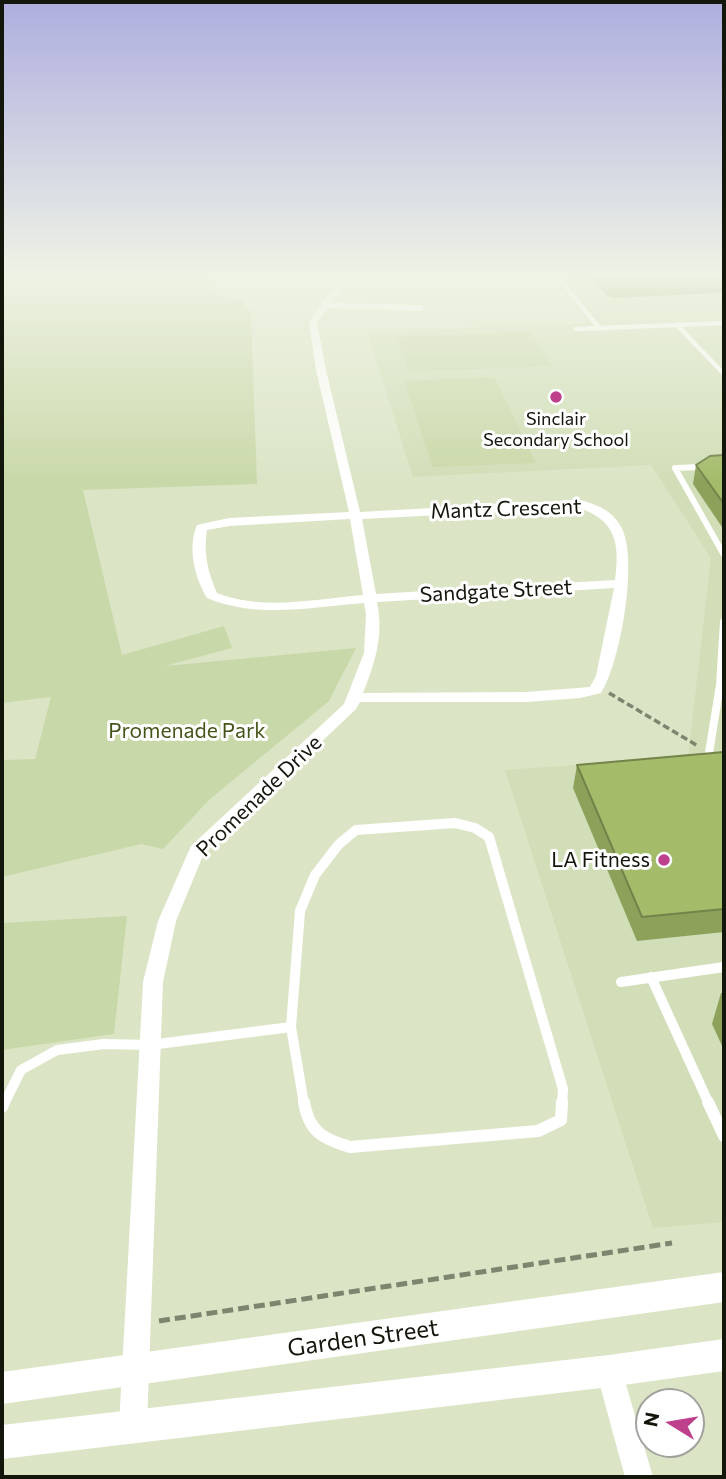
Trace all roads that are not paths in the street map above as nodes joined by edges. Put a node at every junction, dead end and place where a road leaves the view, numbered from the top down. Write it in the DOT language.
graph roads {
  1 [pos="317,344"];
  2 [pos="695,344"];
  3 [pos="724,374"];
  4 [pos="724,466"];
  5 [pos="355,516"];
  6 [pos="724,555"];
  7 [pos="621,584"];
  8 [pos="370,597"];
  9 [pos="724,622"];
  10 [pos="354,698"];
  11 [pos="709,753"];
  12 [pos="724,967"];
  13 [pos="651,977"];
  14 [pos="621,982"];
  15 [pos="291,1027"];
  16 [pos="150,1045"];
  17 [pos="2,1107"];
  18 [pos="724,1136"];
  19 [pos="724,1287"];
  20 [pos="724,1355"];
  21 [pos="134,1370"];
  22 [pos="609,1371"];
  23 [pos="2,1388"];
  24 [pos="133,1426"];
  25 [pos="2,1442"];
  26 [pos="639,1477"];
  1 -- 5 [label="street, Promenade Drive"];
  2 -- 3 [label="lane"];
  4 -- 6 [label="lane"];
  5 -- 7 [label="street, Mantz Crescent"];
  5 -- 8 [label="street, Promenade Drive"];
  5 -- 8 [label="street, Mantz Crescent"];
  7 -- 8 [label="street, Sandgate Street"];
  7 -- 10 [label="street, Mantz Crescent"];
  8 -- 10 [label="street, Promenade Drive"];
  9 -- 11 [label="lane"];
  10 -- 16 [label="street, Promenade Drive"];
  12 -- 13 [label="lane"];
  13 -- 14 [label="lane"];
  13 -- 18 [label="lane"];
  15 -- 15 [label="lane"];
  15 -- 16 [label="lane"];
  16 -- 17 [label="lane"];
  16 -- 21 [label="street, Promenade Drive"];
  19 -- 21 [label="street, Garden Street"];
  20 -- 22 [label="street"];
  21 -- 23 [label="street, Garden Street"];
  21 -- 24 [label="street, Promenade Drive"];
  22 -- 24 [label="street"];
  22 -- 26 [label="street"];
  24 -- 25 [label="street"];
}
